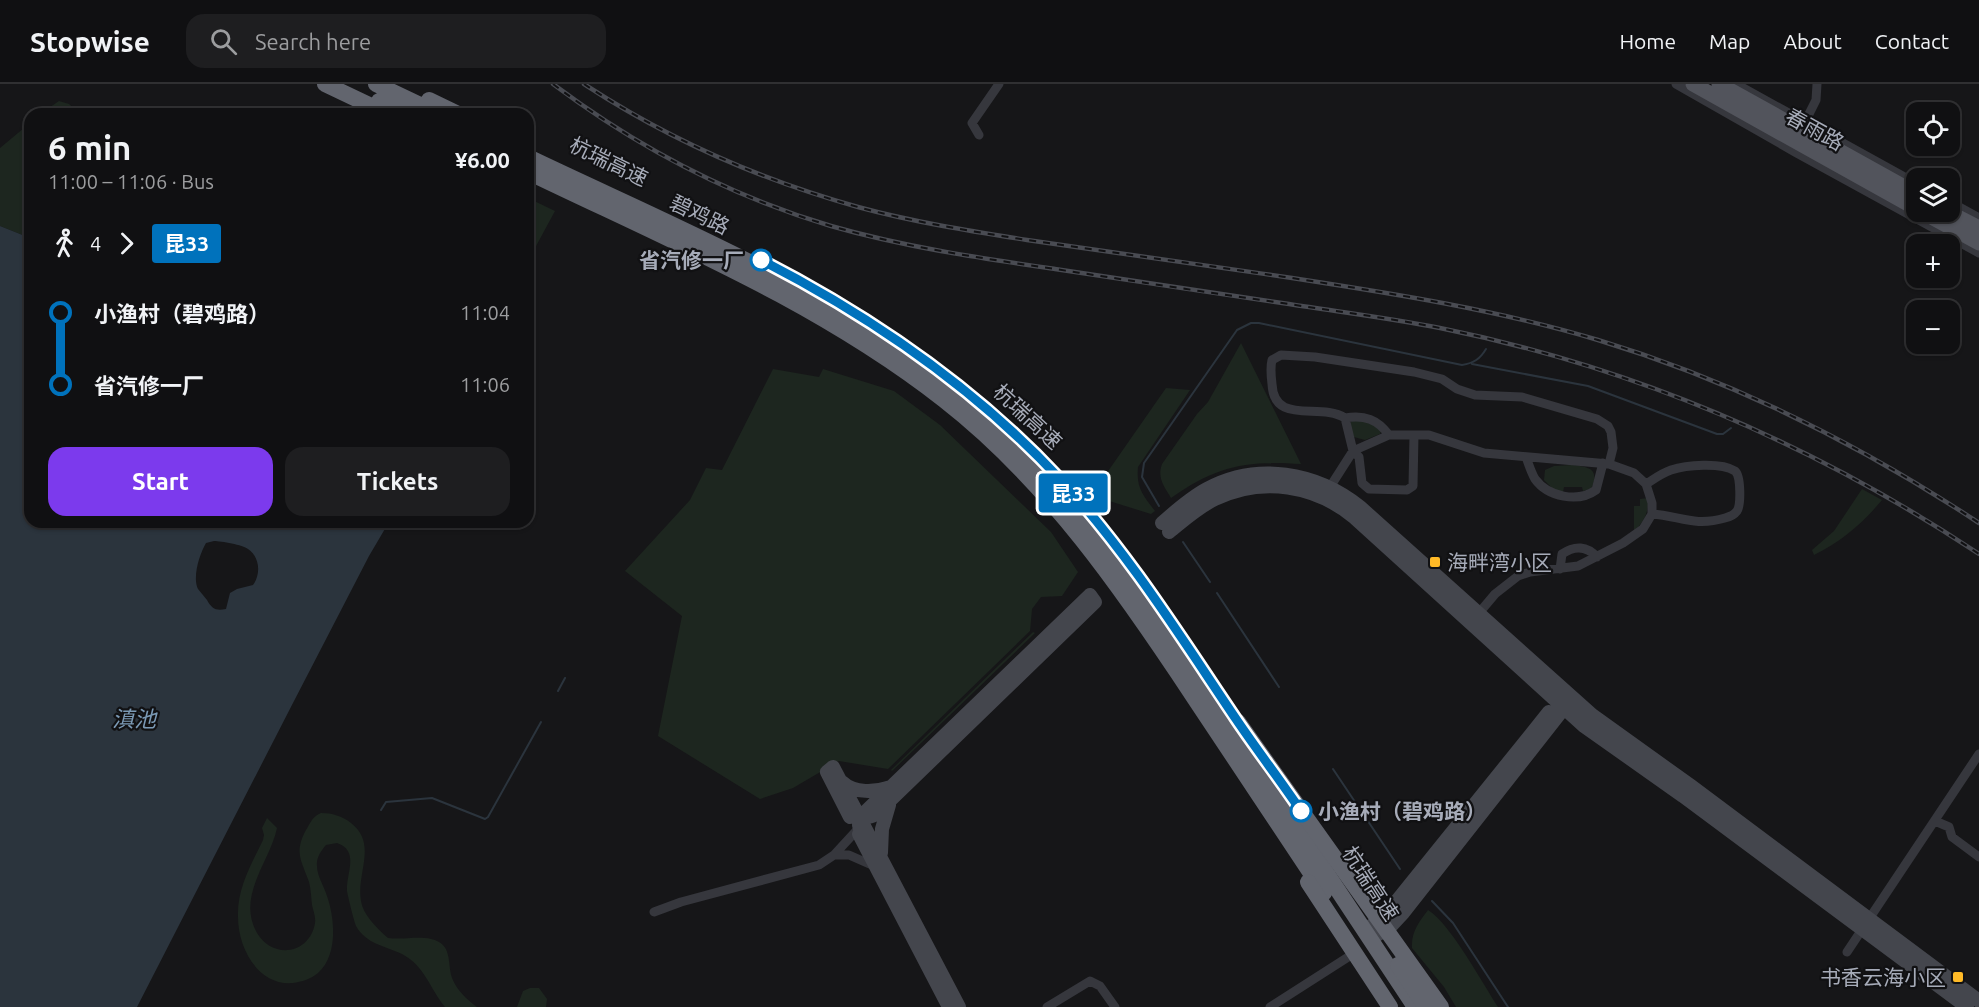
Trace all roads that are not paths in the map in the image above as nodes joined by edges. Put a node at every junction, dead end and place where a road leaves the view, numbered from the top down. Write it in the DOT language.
graph roads {
  1 [pos="325,84"];
  2 [pos="343,84"];
  3 [pos="376,84"];
  4 [pos="396,84"];
  5 [pos="999,84"];
  6 [pos="1676,84"];
  7 [pos="1693,84"];
  8 [pos="1719,84"];
  9 [pos="1736,84"];
  10 [pos="1817,84"];
  11 [pos="375,108"];
  12 [pos="393,108"];
  13 [pos="426,108"];
  14 [pos="446,108"];
  15 [pos="1805,122"];
  16 [pos="978,135"];
  17 [pos="534,150"];
  18 [pos="534,160"];
  19 [pos="534,175"];
  20 [pos="1906,178"];
  21 [pos="534,184"];
  22 [pos="1906,188"];
  23 [pos="1906,203"];
  24 [pos="1960,208"];
  25 [pos="1979,218"];
  26 [pos="1941,222"];
  27 [pos="1958,222"];
  28 [pos="1979,242"];
  29 [pos="1345,418"];
  30 [pos="1389,435"];
  31 [pos="1414,435"];
  32 [pos="1353,451"];
  33 [pos="1526,457"];
  34 [pos="1606,463"];
  35 [pos="1646,484"];
  36 [pos="1330,486"];
  37 [pos="1652,514"];
  38 [pos="1597,557"];
  39 [pos="1560,569"];
  40 [pos="1479,613"];
  41 [pos="1565,700"];
  42 [pos="1238,722"];
  43 [pos="1979,754"];
  44 [pos="840,780"];
  45 [pos="892,793"];
  46 [pos="1935,821"];
  47 [pos="860,829"];
  48 [pos="834,855"];
  49 [pos="1979,857"];
  50 [pos="879,863"];
  51 [pos="1308,882"];
  52 [pos="654,912"];
  53 [pos="1865,925"];
  54 [pos="1365,939"];
  55 [pos="1847,952"];
  56 [pos="1979,1001"];
  57 [pos="1059,1004"];
  58 [pos="949,1007"];
  59 [pos="959,1007"];
  60 [pos="1047,1007"];
  61 [pos="1114,1007"];
  62 [pos="1269,1007"];
  63 [pos="1380,1007"];
  64 [pos="1390,1007"];
  65 [pos="1399,1007"];
  66 [pos="1415,1007"];
  67 [pos="1426,1007"];
  68 [pos="1441,1007"];
  69 [pos="1967,1007"];
  1 -- 11 [label="highway"];
  2 -- 12 [label="highway"];
  3 -- 13 [label="highway"];
  4 -- 14 [label="highway"];
  5 -- 16 [label="street"];
  6 -- 28 [label="street"];
  7 -- 23 [label="main road, 春雨路"];
  8 -- 22 [label="main road, 春雨路"];
  9 -- 15 [label="street"];
  10 -- 15 [label="street"];
  15 -- 20 [label="street"];
  17 -- 42 [label="highway, 杭瑞高速"];
  18 -- 54 [label="highway, 碧鸡路"];
  19 -- 54 [label="highway, 碧鸡路"];
  21 -- 51 [label="highway"];
  24 -- 25 [label="street"];
  26 -- 28 [label="main road"];
  27 -- 28 [label="main road"];
  29 -- 30 [label="street"];
  29 -- 32 [label="street"];
  29 -- 34 [label="street"];
  30 -- 31 [label="street"];
  30 -- 32 [label="street"];
  31 -- 32 [label="street"];
  31 -- 33 [label="street"];
  32 -- 36 [label="street"];
  33 -- 34 [label="street"];
  33 -- 34 [label="street"];
  34 -- 35 [label="street"];
  35 -- 37 [label="street"];
  35 -- 37 [label="street"];
  36 -- 40 [label="street"];
  36 -- 41 [label="street"];
  37 -- 38 [label="street"];
  38 -- 39 [label="street"];
  38 -- 39 [label="street"];
  39 -- 40 [label="street"];
  40 -- 41 [label="street"];
  41 -- 53 [label="street"];
  41 -- 54 [label="street"];
  42 -- 67 [label="highway, 杭瑞高速, bridge"];
  42 -- 68 [label="highway, bridge"];
  43 -- 46 [label="street"];
  44 -- 45 [label="street"];
  44 -- 47 [label="street"];
  44 -- 47 [label="street"];
  45 -- 45 [label="street"];
  45 -- 47 [label="street"];
  45 -- 50 [label="street"];
  46 -- 49 [label="street"];
  46 -- 53 [label="street"];
  47 -- 48 [label="street"];
  47 -- 50 [label="street"];
  47 -- 50 [label="street"];
  48 -- 50 [label="street"];
  48 -- 52 [label="street"];
  50 -- 58 [label="street"];
  50 -- 59 [label="street"];
  51 -- 63 [label="highway, bridge"];
  51 -- 64 [label="highway, bridge"];
  53 -- 55 [label="street"];
  53 -- 56 [label="street"];
  53 -- 69 [label="street"];
  54 -- 62 [label="street"];
  54 -- 65 [label="highway, 碧鸡路"];
  54 -- 66 [label="highway, 碧鸡路"];
  57 -- 60 [label="street"];
  57 -- 61 [label="street"];
}
